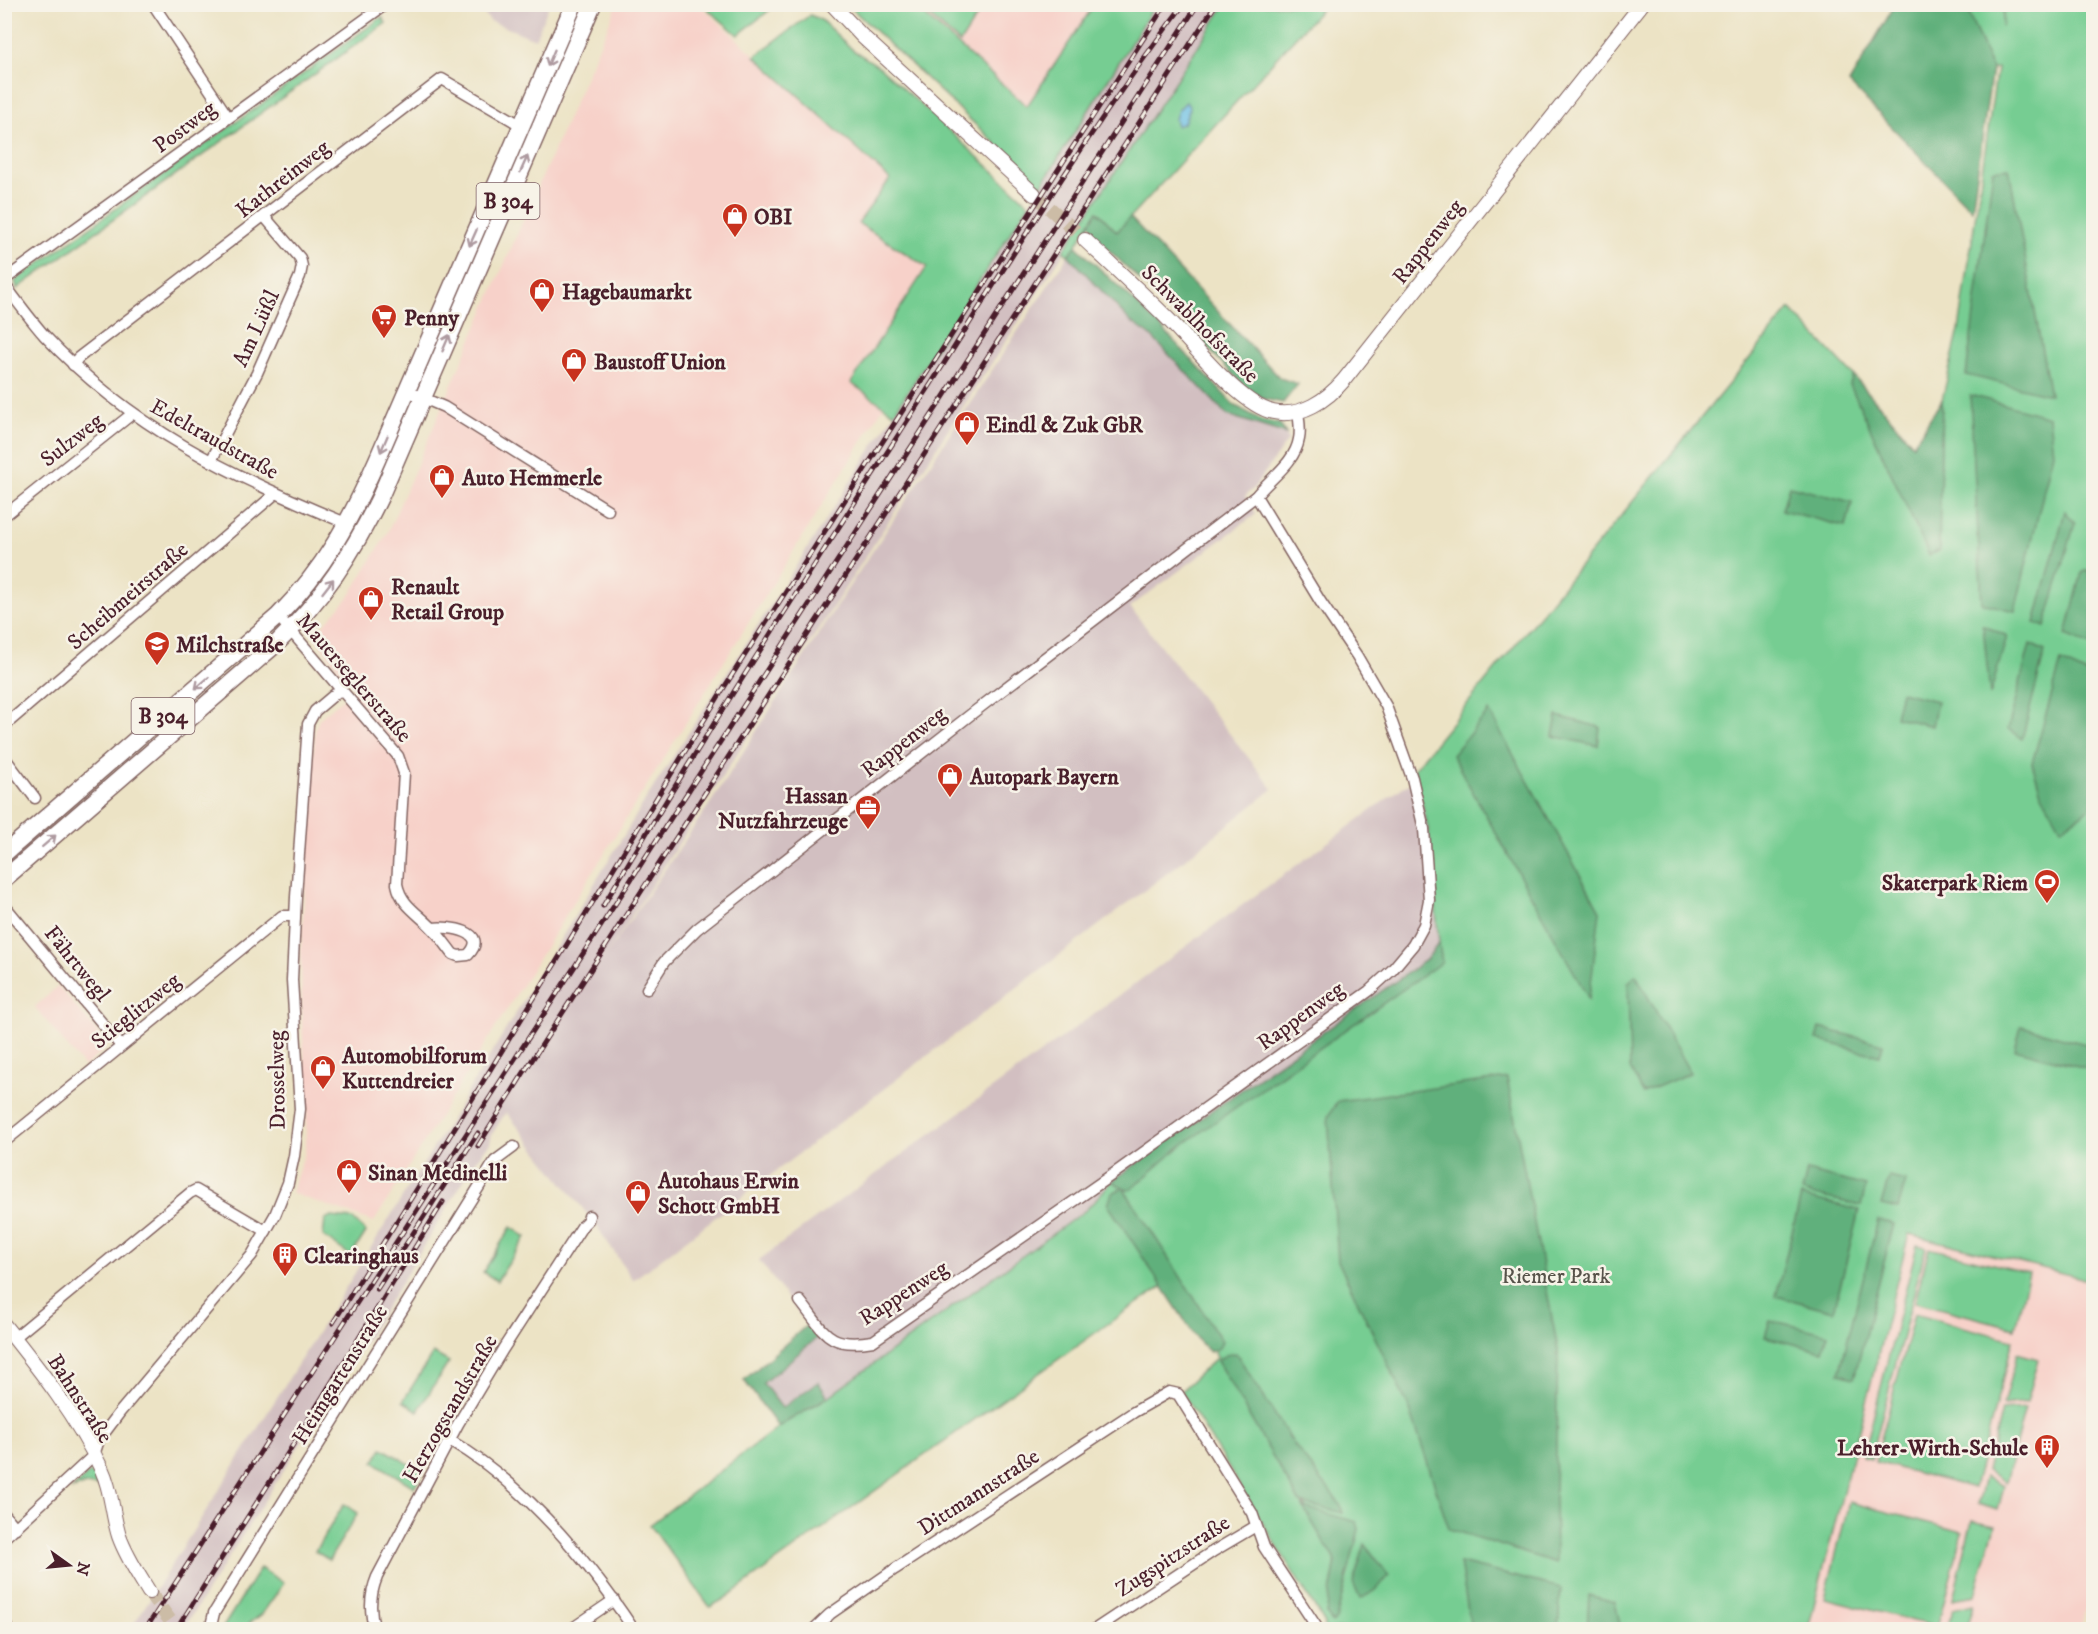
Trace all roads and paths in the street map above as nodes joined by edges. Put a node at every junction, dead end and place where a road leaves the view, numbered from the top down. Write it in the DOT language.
graph roads {
  1 [pos="153,4"];
  2 [pos="574,4"];
  3 [pos="593,4"];
  4 [pos="832,4"];
  5 [pos="1642,4"];
  6 [pos="379,6"];
  7 [pos="228,117"];
  8 [pos="522,126"];
  9 [pos="1034,194"];
  10 [pos="264,216"];
  11 [pos="1085,240"];
  12 [pos="4,280"];
  13 [pos="4,284"];
  14 [pos="73,364"];
  15 [pos="406,391"];
  16 [pos="423,397"];
  17 [pos="1299,411"];
  18 [pos="132,414"];
  19 [pos="211,461"];
  20 [pos="275,494"];
  21 [pos="1256,496"];
  22 [pos="608,510"];
  23 [pos="4,516"];
  24 [pos="348,524"];
  25 [pos="278,616"];
  26 [pos="290,630"];
  27 [pos="341,689"];
  28 [pos="4,726"];
  29 [pos="4,757"];
  30 [pos="35,798"];
  31 [pos="4,854"];
  32 [pos="4,879"];
  33 [pos="4,905"];
  34 [pos="294,916"];
  35 [pos="433,928"];
  36 [pos="647,989"];
  37 [pos="121,1047"];
  38 [pos="4,1142"];
  39 [pos="514,1147"];
  40 [pos="589,1216"];
  41 [pos="266,1232"];
  42 [pos="800,1301"];
  43 [pos="4,1325"];
  44 [pos="14,1338"];
  45 [pos="1168,1392"];
  46 [pos="451,1441"];
  47 [pos="94,1455"];
  48 [pos="4,1514"];
  49 [pos="1256,1526"];
  50 [pos="16,1528"];
  51 [pos="4,1538"];
  52 [pos="150,1592"];
  53 [pos="614,1600"];
  54 [pos="4,1623"];
  55 [pos="9,1629"];
  56 [pos="210,1629"];
  57 [pos="375,1629"];
  58 [pos="570,1629"];
  59 [pos="634,1629"];
  60 [pos="813,1629"];
  61 [pos="1094,1629"];
  62 [pos="1316,1629"];
  1 -- 7 [label="street"];
  2 -- 8 [label="main road, B 304, one-way"];
  16 -- 3 [label="main road, B 304, one-way"];
  4 -- 9 [label="street"];
  5 -- 17 [label="street, Rappenweg"];
  6 -- 7 [label="street, Postweg"];
  7 -- 12 [label="street, Postweg"];
  8 -- 10 [label="street, Kathreinweg"];
  8 -- 15 [label="main road, B 304, one-way"];
  10 -- 14 [label="street, Kathreinweg"];
  10 -- 19 [label="street, Am Lüßl"];
  11 -- 17 [label="street, Schwablhofstraße"];
  13 -- 14 [label="street, Edeltraudstraße"];
  14 -- 18 [label="street, Edeltraudstraße"];
  15 -- 16 [label="street"];
  15 -- 24 [label="main road, B 304, one-way"];
  16 -- 22 [label="street"];
  26 -- 16 [label="main road, B 304, one-way"];
  17 -- 21 [label="street, Rappenweg"];
  18 -- 19 [label="street, Edeltraudstraße"];
  18 -- 23 [label="street, Sulzweg"];
  19 -- 20 [label="street, Edeltraudstraße"];
  20 -- 24 [label="street, Edeltraudstraße"];
  20 -- 28 [label="street, Scheibmeirstraße"];
  21 -- 36 [label="street, Rappenweg"];
  21 -- 42 [label="street, Rappenweg"];
  24 -- 25 [label="main road, B 304"];
  25 -- 26 [label="street, Mauerseglerstraße"];
  25 -- 31 [label="main road, B 304, one-way"];
  26 -- 27 [label="street, Mauerseglerstraße"];
  32 -- 26 [label="main road, B 304, one-way"];
  27 -- 34 [label="street, Drosselweg"];
  27 -- 35 [label="street, Mauerseglerstraße"];
  29 -- 30 [label="street"];
  33 -- 37 [label="street, Fährtwegl"];
  34 -- 37 [label="street, Stieglitzweg"];
  34 -- 41 [label="street, Drosselweg"];
  37 -- 38 [label="street, Stieglitzweg"];
  39 -- 56 [label="street, Heimgartenstraße"];
  40 -- 46 [label="street, Herzogstandstraße"];
  41 -- 44 [label="street"];
  41 -- 47 [label="street, Drosselweg"];
  43 -- 44 [label="street, Bahnstraße"];
  44 -- 47 [label="street, Bahnstraße"];
  45 -- 49 [label="street, Zugspitzstraße"];
  45 -- 60 [label="street, Dittmannstraße"];
  46 -- 53 [label="street"];
  46 -- 57 [label="street, Herzogstandstraße"];
  47 -- 50 [label="street, Drosselweg"];
  47 -- 52 [label="street, Bahnstraße"];
  48 -- 50 [label="street"];
  49 -- 61 [label="street, Zugspitzstraße"];
  49 -- 62 [label="street"];
  50 -- 51 [label="street, Drosselweg"];
  53 -- 58 [label="street"];
  53 -- 59 [label="street"];
  54 -- 55 [label="street"];
}
